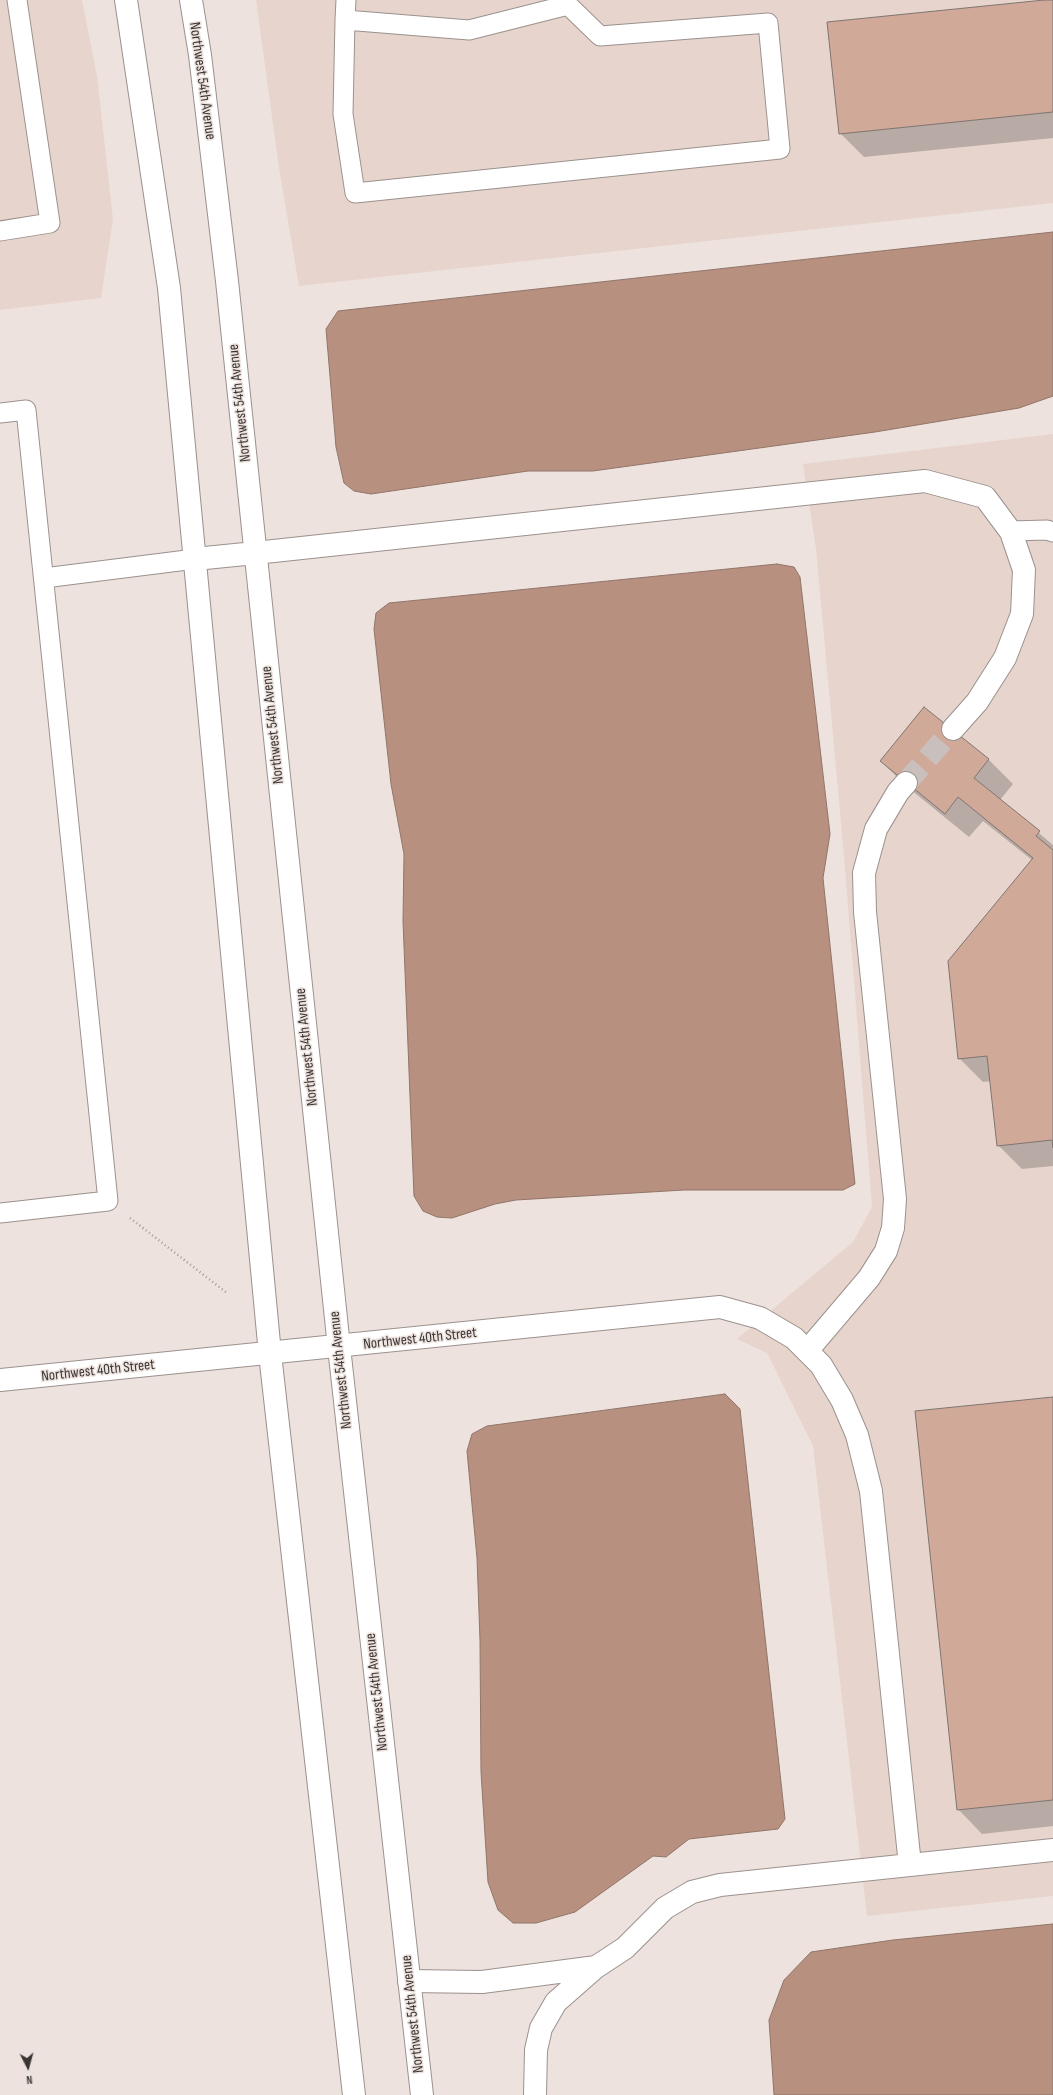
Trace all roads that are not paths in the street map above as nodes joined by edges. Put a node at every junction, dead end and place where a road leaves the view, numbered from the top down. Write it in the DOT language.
graph roads {
  1 [pos="17,0"];
  2 [pos="126,0"];
  3 [pos="191,0"];
  4 [pos="346,0"];
  5 [pos="568,2"];
  6 [pos="345,20"];
  7 [pos="0,231"];
  8 [pos="0,413"];
  9 [pos="1010,531"];
  10 [pos="1053,532"];
  11 [pos="255,553"];
  12 [pos="195,559"];
  13 [pos="44,578"];
  14 [pos="953,729"];
  15 [pos="906,783"];
  16 [pos="0,1212"];
  17 [pos="339,1347"];
  18 [pos="807,1351"];
  19 [pos="270,1354"];
  20 [pos="0,1380"];
  21 [pos="1053,1850"];
  22 [pos="910,1865"];
  23 [pos="596,1967"];
  24 [pos="409,1981"];
  25 [pos="354,2095"];
  26 [pos="422,2095"];
  27 [pos="535,2095"];
  1 -- 7 [label="lane"];
  2 -- 12 [label="street"];
  3 -- 11 [label="street, Northwest 54th Avenue"];
  4 -- 6 [label="lane"];
  5 -- 6 [label="lane"];
  5 -- 6 [label="lane"];
  8 -- 13 [label="lane"];
  9 -- 10 [label="lane"];
  9 -- 11 [label="street"];
  9 -- 14 [label="street"];
  11 -- 12 [label="street"];
  11 -- 17 [label="street, Northwest 54th Avenue"];
  12 -- 13 [label="lane"];
  12 -- 19 [label="street"];
  13 -- 16 [label="lane"];
  15 -- 18 [label="street"];
  17 -- 18 [label="street, Northwest 40th Street"];
  17 -- 19 [label="street, Northwest 40th Street"];
  17 -- 24 [label="street, Northwest 54th Avenue"];
  18 -- 22 [label="street"];
  19 -- 20 [label="street, Northwest 40th Street"];
  19 -- 25 [label="street"];
  21 -- 22 [label="street"];
  22 -- 23 [label="street"];
  23 -- 24 [label="street"];
  23 -- 27 [label="street"];
  24 -- 26 [label="street, Northwest 54th Avenue"];
}
